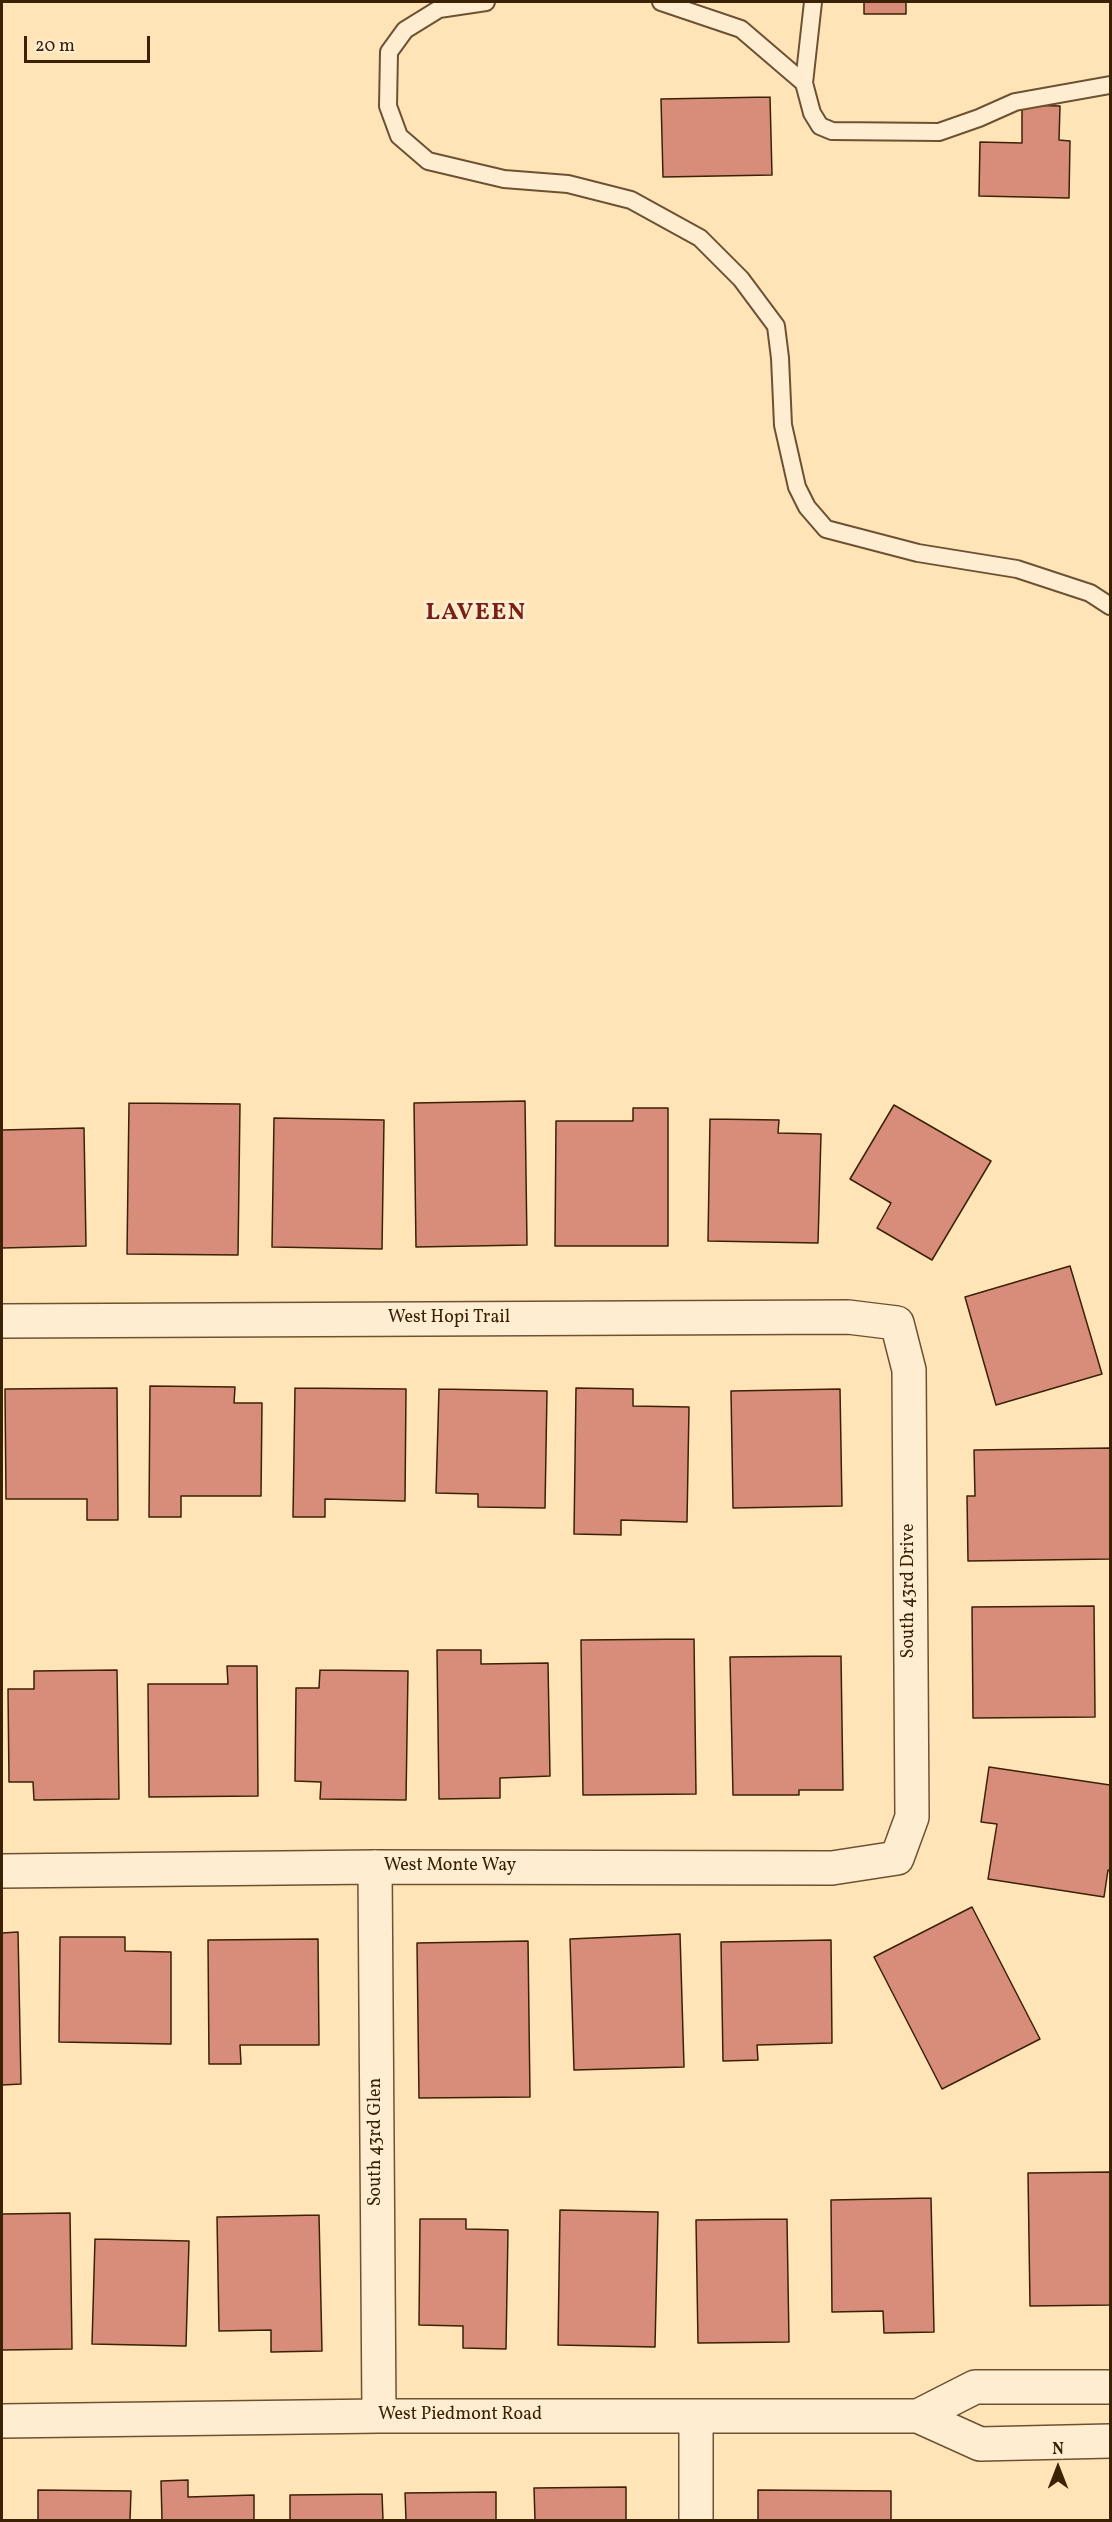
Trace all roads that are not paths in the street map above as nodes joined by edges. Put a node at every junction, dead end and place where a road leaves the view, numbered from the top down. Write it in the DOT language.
graph roads {
  1 [pos="486,2"];
  2 [pos="661,2"];
  3 [pos="813,2"];
  4 [pos="804,83"];
  5 [pos="1110,85"];
  6 [pos="1110,606"];
  7 [pos="2,1321"];
  8 [pos="897,1323"];
  9 [pos="897,1858"];
  10 [pos="375,1867"];
  11 [pos="2,1871"];
  12 [pos="1110,2387"];
  13 [pos="379,2416"];
  14 [pos="696,2416"];
  15 [pos="918,2416"];
  16 [pos="2,2421"];
  17 [pos="1110,2441"];
  18 [pos="696,2520"];
  1 -- 6 [label="lane"];
  2 -- 4 [label="lane"];
  3 -- 4 [label="lane"];
  4 -- 5 [label="lane"];
  7 -- 8 [label="street, West Hopi Trail"];
  8 -- 9 [label="street, South 43rd Drive"];
  9 -- 10 [label="street, West Monte Way"];
  10 -- 11 [label="street, West Monte Way"];
  10 -- 13 [label="street, South 43rd Glen"];
  12 -- 15 [label="street"];
  13 -- 14 [label="street, West Piedmont Road"];
  13 -- 16 [label="street, West Piedmont Road"];
  14 -- 15 [label="street, West Piedmont Road"];
  14 -- 18 [label="street"];
  15 -- 17 [label="street"];
}
